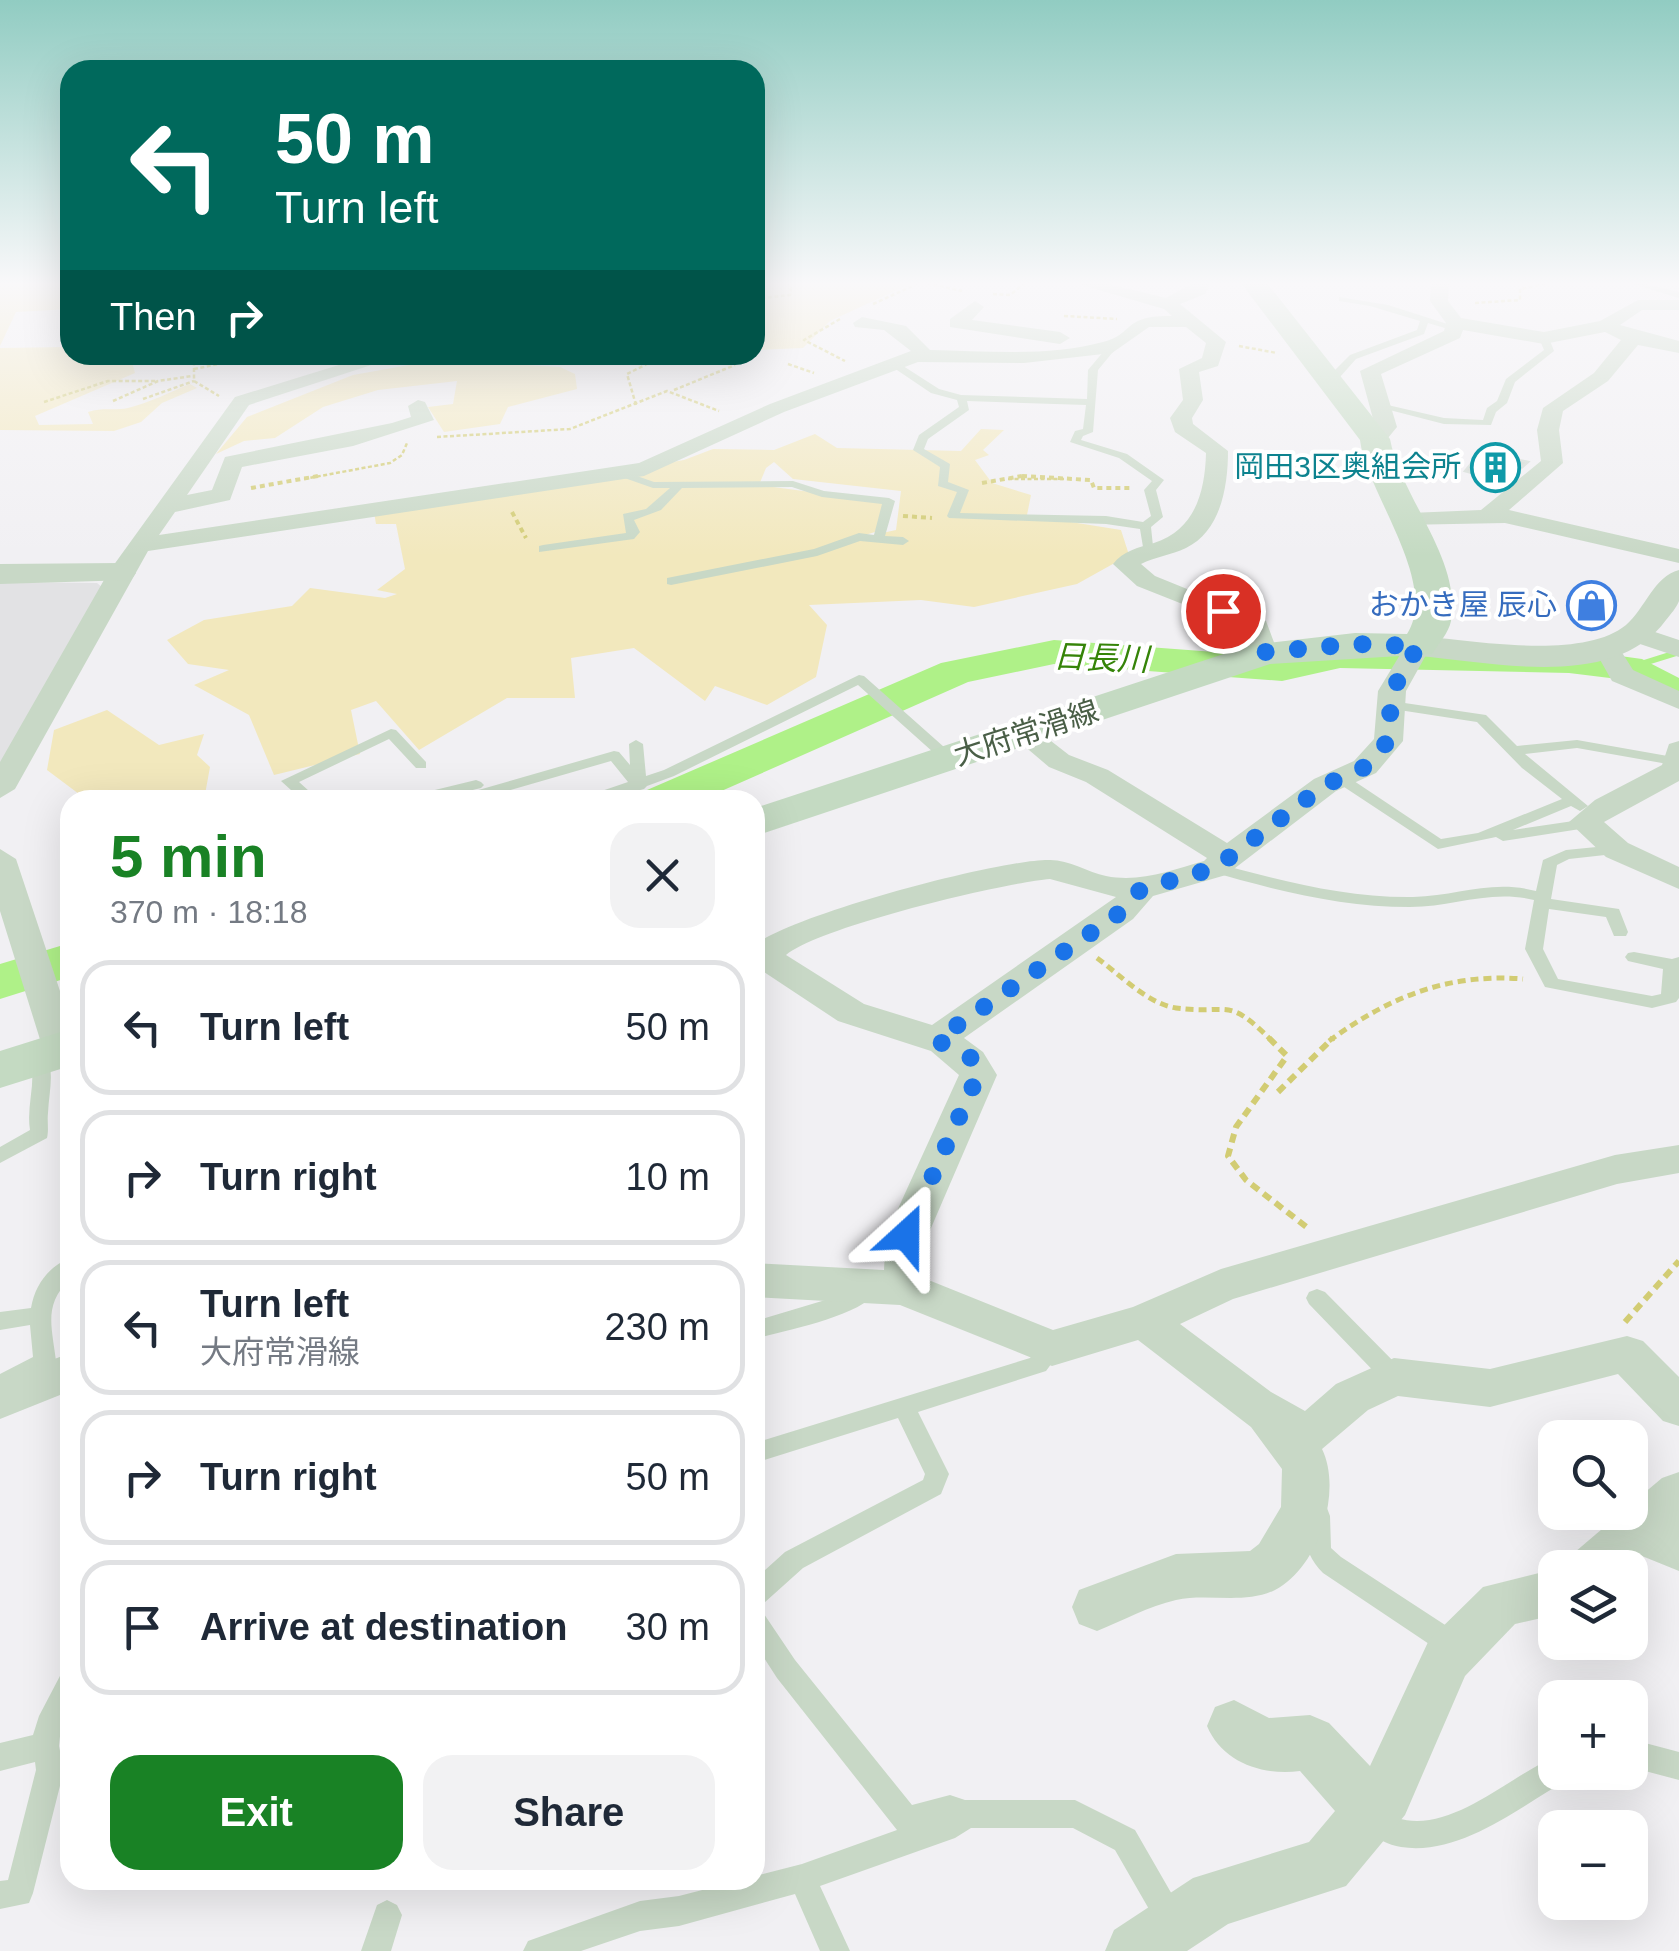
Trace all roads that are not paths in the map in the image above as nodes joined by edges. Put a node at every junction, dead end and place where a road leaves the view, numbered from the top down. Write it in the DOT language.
graph roads {
  1 [pos="327,374"];
  2 [pos="868,374"];
  3 [pos="910,374"];
  4 [pos="1093,374"];
  5 [pos="1190,374"];
  6 [pos="1328,374"];
  7 [pos="1370,374"];
  8 [pos="1518,374"];
  9 [pos="1603,374"];
  10 [pos="961,398"];
  11 [pos="1092,402"];
  12 [pos="418,406"];
  13 [pos="1377,422"];
  14 [pos="620,473"];
  15 [pos="679,484"];
  16 [pos="164,507"];
  17 [pos="1489,514"];
  18 [pos="1410,520"];
  19 [pos="1146,526"];
  20 [pos="879,537"];
  21 [pos="903,541"];
  22 [pos="138,545"];
  23 [pos="544,549"];
  24 [pos="1150,553"];
  25 [pos="1679,556"];
  26 [pos="120,573"];
  27 [pos="0,574"];
  28 [pos="1679,580"];
  29 [pos="671,581"];
  30 [pos="1676,646"];
  31 [pos="1415,654"];
  32 [pos="1620,655"];
  33 [pos="1242,661"];
  34 [pos="1679,700"];
  35 [pos="1391,705"];
  36 [pos="1023,733"];
  37 [pos="636,744"];
  38 [pos="1512,751"];
  39 [pos="1678,756"];
  40 [pos="948,758"];
  41 [pos="421,764"];
  42 [pos="1340,778"];
  43 [pos="640,786"];
  44 [pos="0,788"];
  45 [pos="299,790"];
  46 [pos="448,790"];
  47 [pos="481,790"];
  48 [pos="506,790"];
  49 [pos="625,790"];
  50 [pos="1585,812"];
  51 [pos="765,820"];
  52 [pos="1484,836"];
  53 [pos="1616,850"];
  54 [pos="0,859"];
  55 [pos="1222,863"];
  56 [pos="1679,879"];
  57 [pos="1141,889"];
  58 [pos="1541,900"];
  59 [pos="1620,932"];
  60 [pos="765,955"];
  61 [pos="1634,957"];
  62 [pos="765,963"];
  63 [pos="1676,964"];
  64 [pos="936,1040"];
  65 [pos="43,1056"];
  66 [pos="0,1156"];
  67 [pos="1679,1158"];
  68 [pos="60,1275"];
  69 [pos="765,1281"];
  70 [pos="886,1287"];
  71 [pos="1317,1298"];
  72 [pos="40,1315"];
  73 [pos="0,1321"];
  74 [pos="1144,1321"];
  75 [pos="765,1327"];
  76 [pos="1052,1348"];
  77 [pos="60,1375"];
  78 [pos="1394,1377"];
  79 [pos="0,1385"];
  80 [pos="0,1400"];
  81 [pos="903,1406"];
  82 [pos="1255,1406"];
  83 [pos="1679,1407"];
  84 [pos="765,1450"];
  85 [pos="1308,1484"];
  86 [pos="1679,1493"];
  87 [pos="1659,1540"];
  88 [pos="1635,1550"];
  89 [pos="765,1586"];
  90 [pos="1538,1596"];
  91 [pos="1097,1608"];
  92 [pos="765,1637"];
  93 [pos="1458,1648"];
  94 [pos="60,1697"];
  95 [pos="1234,1726"];
  96 [pos="45,1746"];
  97 [pos="0,1758"];
  98 [pos="1648,1758"];
  99 [pos="1679,1766"];
  100 [pos="1538,1780"];
  101 [pos="1370,1813"];
  102 [pos="965,1814"];
  103 [pos="802,1878"];
  104 [pos="765,1888"];
  105 [pos="756,1890"];
  106 [pos="0,1896"];
  107 [pos="387,1916"];
  108 [pos="1155,1938"];
  109 [pos="376,1951"];
  110 [pos="538,1951"];
  111 [pos="835,1951"];
  1 -- 16 [label="street"];
  2 -- 14 [label="street"];
  3 -- 10 [label="lane"];
  4 -- 11 [label="lane"];
  5 -- 24 [label="street"];
  6 -- 13 [label="main road"];
  7 -- 13 [label="street"];
  8 -- 13 [label="lane"];
  9 -- 17 [label="street"];
  10 -- 11 [label="lane"];
  10 -- 19 [label="lane"];
  11 -- 19 [label="lane"];
  12 -- 16 [label="street"];
  13 -- 18 [label="main road"];
  14 -- 15 [label="lane"];
  14 -- 22 [label="street"];
  15 -- 20 [label="lane"];
  15 -- 23 [label="lane"];
  16 -- 22 [label="street"];
  17 -- 18 [label="street"];
  17 -- 25 [label="street"];
  18 -- 31 [label="main road"];
  19 -- 24 [label="lane"];
  20 -- 21 [label="lane"];
  20 -- 29 [label="lane"];
  22 -- 26 [label="street"];
  24 -- 33 [label="street"];
  26 -- 27 [label="street"];
  26 -- 44 [label="street"];
  28 -- 32 [label="street"];
  30 -- 32 [label="street"];
  31 -- 32 [label="street"];
  31 -- 33 [label="main road, 大府常滑線"];
  31 -- 35 [label="street"];
  32 -- 34 [label="street"];
  33 -- 36 [label="main road, 大府常滑線"];
  35 -- 38 [label="lane"];
  35 -- 42 [label="street"];
  36 -- 40 [label="main road, 大府常滑線"];
  36 -- 55 [label="street"];
  37 -- 43 [label="lane"];
  38 -- 39 [label="lane"];
  38 -- 50 [label="lane"];
  39 -- 50 [label="street"];
  40 -- 43 [label="lane"];
  40 -- 51 [label="main road, 大府常滑線"];
  41 -- 45 [label="lane"];
  42 -- 52 [label="lane"];
  42 -- 55 [label="street"];
  43 -- 48 [label="lane"];
  43 -- 49 [label="lane"];
  46 -- 47 [label="lane"];
  50 -- 52 [label="lane"];
  50 -- 52 [label="lane"];
  50 -- 53 [label="street"];
  53 -- 56 [label="street"];
  53 -- 58 [label="lane"];
  54 -- 65 [label="street"];
  55 -- 57 [label="street"];
  55 -- 58 [label="lane"];
  57 -- 60 [label="street"];
  57 -- 64 [label="street"];
  58 -- 59 [label="lane"];
  58 -- 63 [label="lane"];
  61 -- 63 [label="lane"];
  62 -- 64 [label="street"];
  64 -- 70 [label="street"];
  65 -- 66 [label="lane"];
  67 -- 74 [label="street"];
  68 -- 72 [label="lane"];
  69 -- 70 [label="street"];
  70 -- 75 [label="lane"];
  70 -- 76 [label="street"];
  71 -- 78 [label="lane"];
  72 -- 73 [label="lane"];
  72 -- 79 [label="lane"];
  74 -- 76 [label="street"];
  74 -- 82 [label="street"];
  76 -- 81 [label="lane"];
  77 -- 80 [label="street"];
  78 -- 82 [label="street"];
  78 -- 83 [label="street"];
  81 -- 84 [label="lane"];
  81 -- 89 [label="lane"];
  82 -- 85 [label="street"];
  85 -- 91 [label="street"];
  85 -- 93 [label="lane"];
  86 -- 87 [label="street"];
  87 -- 88 [label="street"];
  90 -- 93 [label="street"];
  92 -- 102 [label="lane"];
  93 -- 101 [label="street"];
  94 -- 96 [label="lane"];
  95 -- 101 [label="street"];
  96 -- 97 [label="lane"];
  96 -- 106 [label="lane"];
  98 -- 99 [label="lane"];
  100 -- 101 [label="lane"];
  101 -- 108 [label="street"];
  102 -- 103 [label="lane"];
  102 -- 108 [label="lane"];
  103 -- 104 [label="lane"];
  103 -- 111 [label="lane"];
  105 -- 110 [label="lane"];
  107 -- 109 [label="lane"];
}
